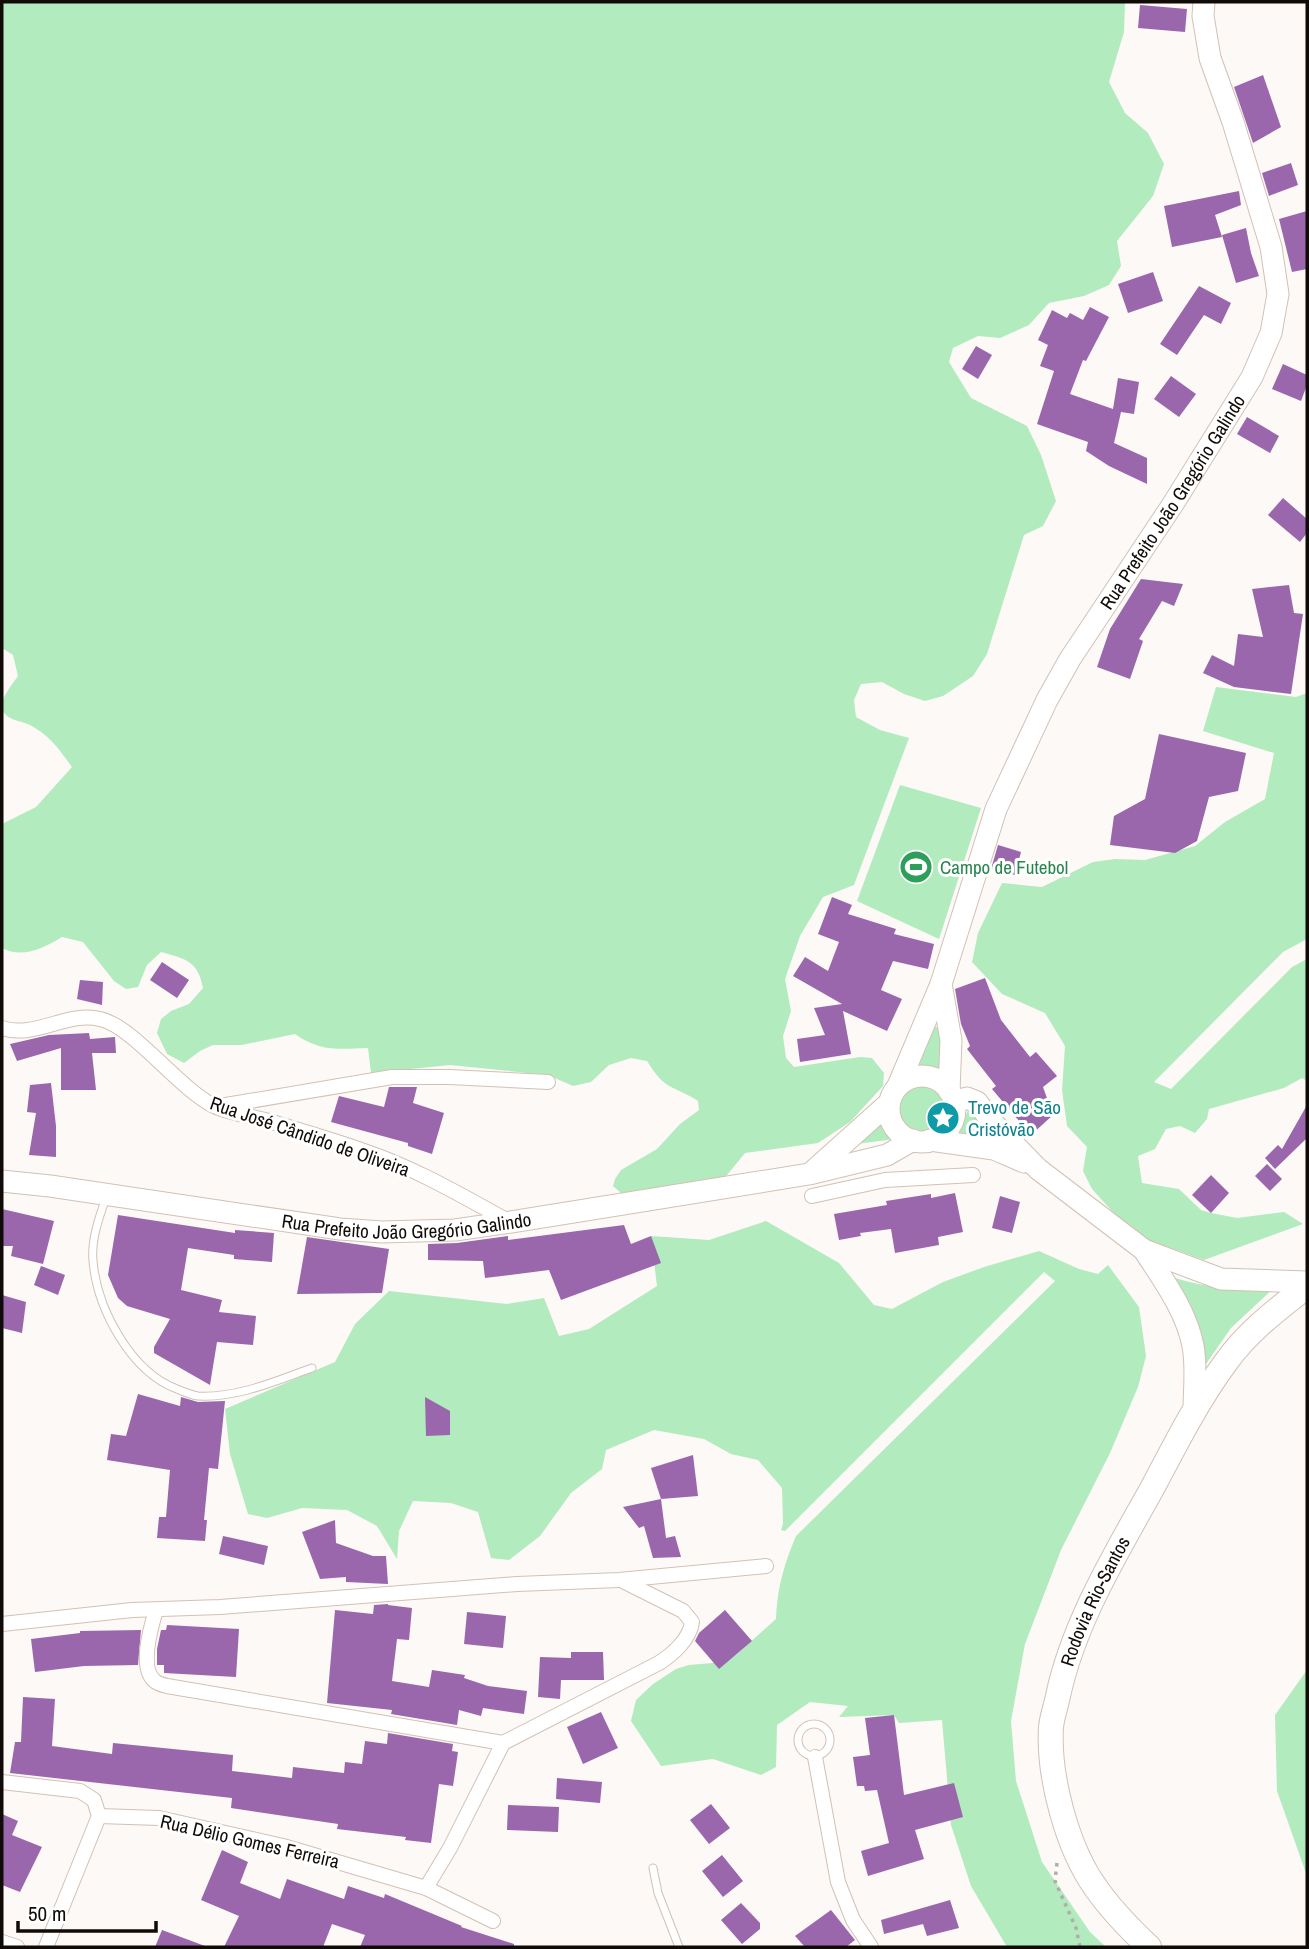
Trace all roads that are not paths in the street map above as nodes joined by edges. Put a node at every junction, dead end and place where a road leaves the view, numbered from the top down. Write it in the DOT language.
graph roads {
  1 [pos="1204,2"];
  2 [pos="941,984"];
  3 [pos="2,1028"];
  4 [pos="548,1082"];
  5 [pos="893,1094"];
  6 [pos="952,1096"];
  7 [pos="215,1107"];
  8 [pos="922,1140"];
  9 [pos="887,1155"];
  10 [pos="1038,1169"];
  11 [pos="809,1174"];
  12 [pos="973,1175"];
  13 [pos="885,1180"];
  14 [pos="2,1181"];
  15 [pos="107,1194"];
  16 [pos="812,1196"];
  17 [pos="511,1222"];
  18 [pos="1144,1250"];
  19 [pos="1307,1284"];
  20 [pos="312,1368"];
  21 [pos="1194,1411"];
  22 [pos="766,1566"];
  23 [pos="619,1580"];
  24 [pos="156,1610"];
  25 [pos="2,1625"];
  26 [pos="503,1743"];
  27 [pos="815,1756"];
  28 [pos="2,1783"];
  29 [pos="99,1816"];
  30 [pos="653,1868"];
  31 [pos="426,1888"];
  32 [pos="493,1921"];
  33 [pos="2,1941"];
  34 [pos="17,1947"];
  35 [pos="46,1947"];
  36 [pos="679,1947"];
  37 [pos="871,1947"];
  38 [pos="1149,1947"];
  1 -- 2 [label="main road, Rua Prefeito João Gregório Galindo"];
  2 -- 5 [label="main road, Rua Prefeito João Gregório Galindo"];
  2 -- 6 [label="main road"];
  3 -- 7 [label="street, Rua José Cândido de Oliveira"];
  4 -- 7 [label="street"];
  5 -- 6 [label="main road"];
  5 -- 8 [label="main road"];
  5 -- 11 [label="main road"];
  6 -- 8 [label="main road"];
  6 -- 10 [label="main road"];
  7 -- 17 [label="street, Rua José Cândido de Oliveira"];
  8 -- 9 [label="main road, Rua Prefeito João Gregório Galindo"];
  8 -- 10 [label="main road"];
  9 -- 11 [label="main road, Rua Prefeito João Gregório Galindo"];
  9 -- 13 [label="street"];
  10 -- 18 [label="main road"];
  11 -- 17 [label="main road, Rua Prefeito João Gregório Galindo"];
  12 -- 13 [label="street"];
  13 -- 16 [label="street"];
  14 -- 15 [label="main road, Rua Prefeito João Gregório Galindo"];
  15 -- 17 [label="main road, Rua Prefeito João Gregório Galindo"];
  15 -- 20 [label="lane"];
  18 -- 19 [label="main road"];
  18 -- 21 [label="main road"];
  19 -- 21 [label="highway, Rodovia Rio-Santos"];
  21 -- 38 [label="highway, Rodovia Rio-Santos"];
  22 -- 23 [label="street"];
  23 -- 24 [label="street"];
  23 -- 26 [label="street"];
  24 -- 25 [label="street"];
  24 -- 26 [label="street"];
  26 -- 31 [label="street"];
  27 -- 27 [label="lane"];
  27 -- 37 [label="street"];
  28 -- 29 [label="street"];
  29 -- 31 [label="street, Rua Délio Gomes Ferreira"];
  29 -- 35 [label="street"];
  30 -- 36 [label="lane"];
  31 -- 32 [label="street, Rua Délio Gomes Ferreira"];
  33 -- 34 [label="street"];
}
